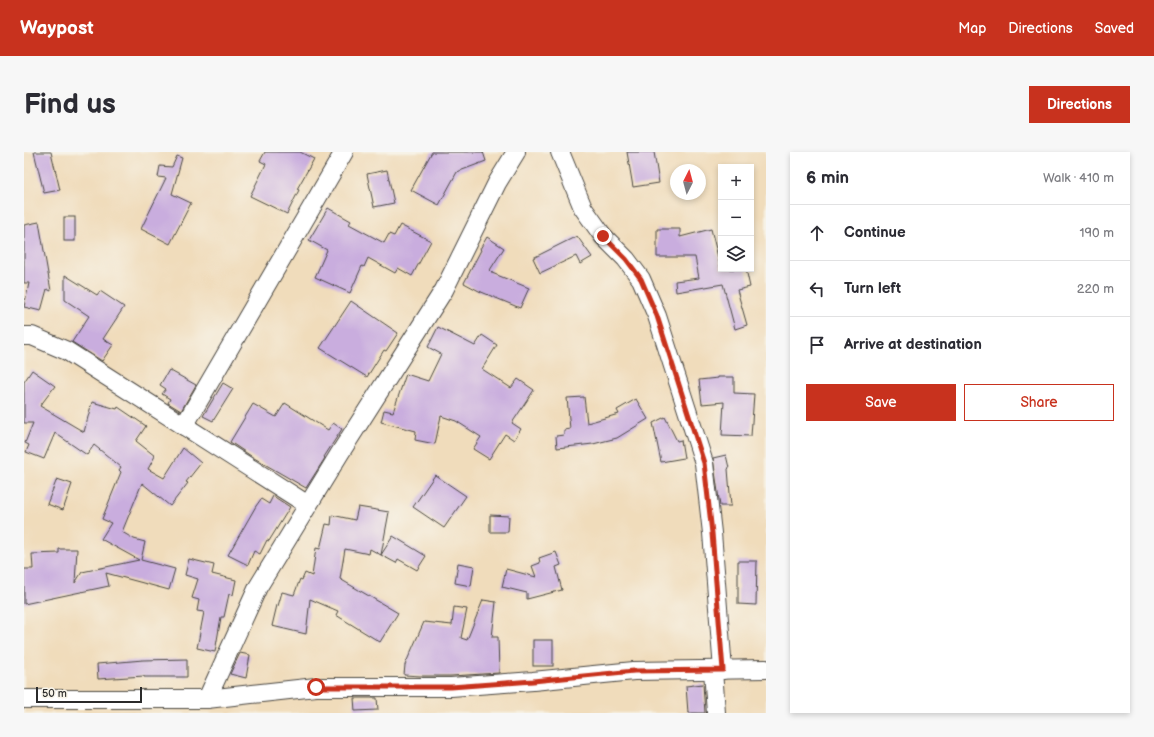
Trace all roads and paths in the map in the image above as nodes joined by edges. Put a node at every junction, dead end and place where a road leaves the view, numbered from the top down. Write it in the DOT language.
graph roads {
  1 [pos="344,152"];
  2 [pos="516,152"];
  3 [pos="560,152"];
  4 [pos="24,336"];
  5 [pos="184,426"];
  6 [pos="308,506"];
  7 [pos="766,669"];
  8 [pos="718,670"];
  9 [pos="24,699"];
  10 [pos="207,699"];
  11 [pos="716,713"];
  1 -- 5 [label="street"];
  2 -- 6 [label="street"];
  3 -- 8 [label="street"];
  4 -- 5 [label="street"];
  5 -- 6 [label="street"];
  6 -- 10 [label="street"];
  7 -- 8 [label="street"];
  8 -- 10 [label="street"];
  8 -- 11 [label="street"];
  9 -- 10 [label="street"];
}
